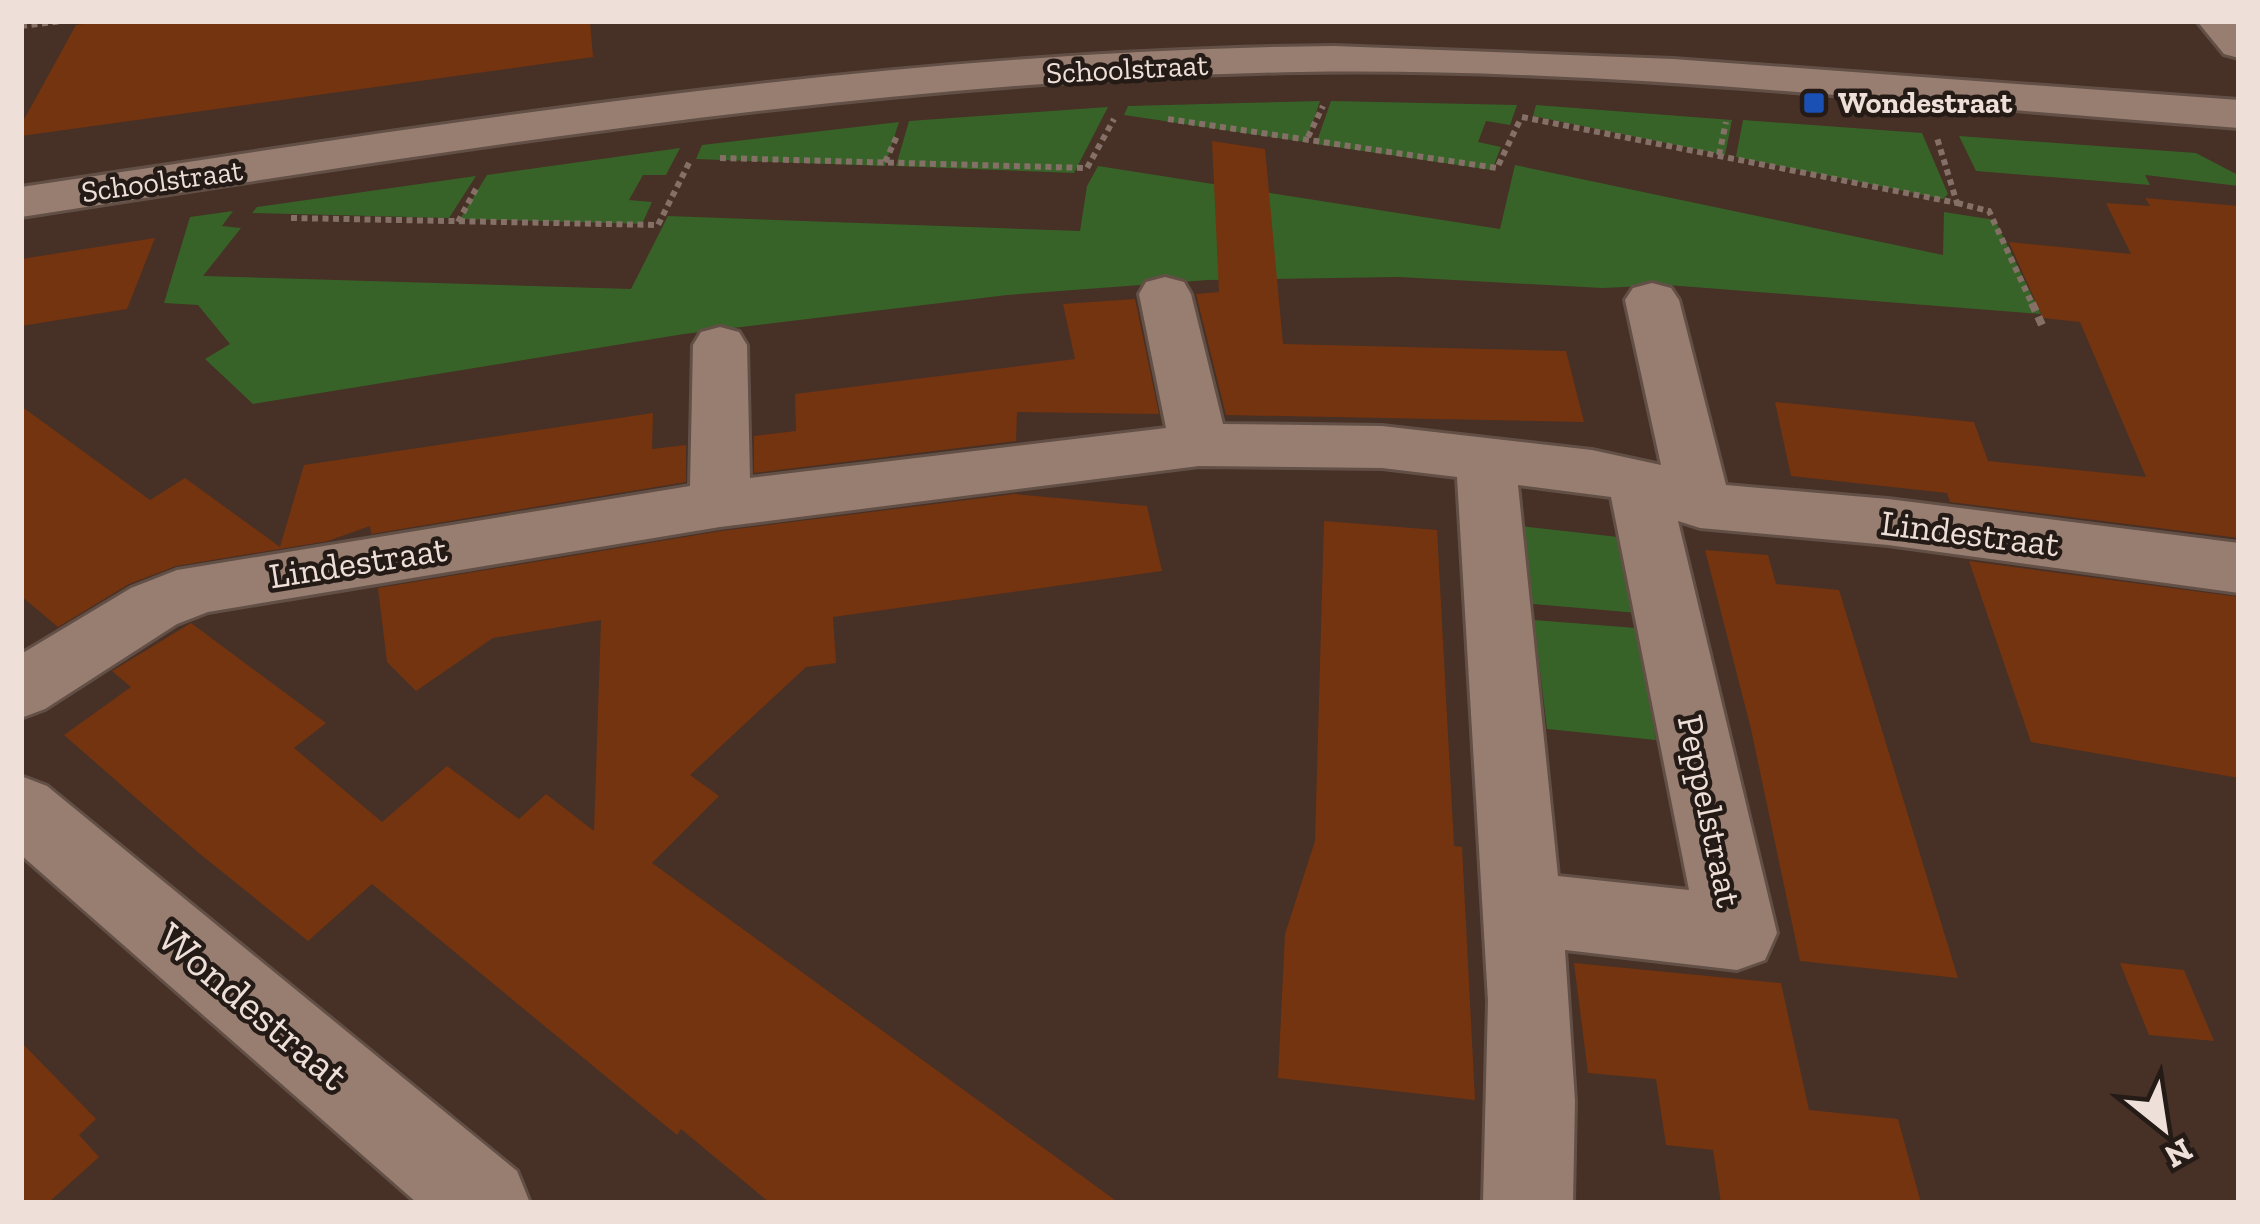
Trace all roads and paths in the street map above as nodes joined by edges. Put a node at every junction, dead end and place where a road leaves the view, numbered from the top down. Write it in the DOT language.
graph roads {
  1 [pos="63,21"];
  2 [pos="2218,21"];
  3 [pos="21,26"];
  4 [pos="2239,45"];
  5 [pos="1532,103"];
  6 [pos="1117,112"];
  7 [pos="1728,112"];
  8 [pos="2239,114"];
  9 [pos="1160,118"];
  10 [pos="1521,118"];
  11 [pos="1934,120"];
  12 [pos="1719,155"];
  13 [pos="692,157"];
  14 [pos="713,158"];
  15 [pos="487,170"];
  16 [pos="217,173"];
  17 [pos="21,202"];
  18 [pos="1957,203"];
  19 [pos="458,223"];
  20 [pos="1166,294"];
  21 [pos="1652,300"];
  22 [pos="2042,325"];
  23 [pos="720,345"];
  24 [pos="1199,445"];
  25 [pos="1486,459"];
  26 [pos="1669,493"];
  27 [pos="720,504"];
  28 [pos="2239,568"];
  29 [pos="21,689"];
  30 [pos="21,809"];
  31 [pos="1526,909"];
  32 [pos="484,1203"];
  33 [pos="1528,1203"];
  1 -- 3 [label="path"];
  2 -- 4 [label="street"];
  5 -- 10 [label="path"];
  6 -- 14 [label="path"];
  7 -- 12 [label="path"];
  8 -- 16 [label="street, Schoolstraat"];
  9 -- 10 [label="path"];
  10 -- 12 [label="path"];
  11 -- 18 [label="path"];
  12 -- 18 [label="path"];
  13 -- 19 [label="path"];
  15 -- 19 [label="path"];
  16 -- 17 [label="street, Schoolstraat"];
  16 -- 19 [label="path"];
  18 -- 22 [label="path"];
  20 -- 24 [label="street"];
  21 -- 26 [label="street"];
  23 -- 27 [label="street"];
  24 -- 25 [label="street, Lindestraat"];
  24 -- 27 [label="street, Lindestraat"];
  25 -- 26 [label="street, Lindestraat"];
  25 -- 31 [label="street"];
  26 -- 28 [label="street, Lindestraat"];
  26 -- 31 [label="street, Peppelstraat"];
  27 -- 29 [label="street, Lindestraat"];
  30 -- 32 [label="street, Wondestraat"];
  31 -- 33 [label="street"];
}
